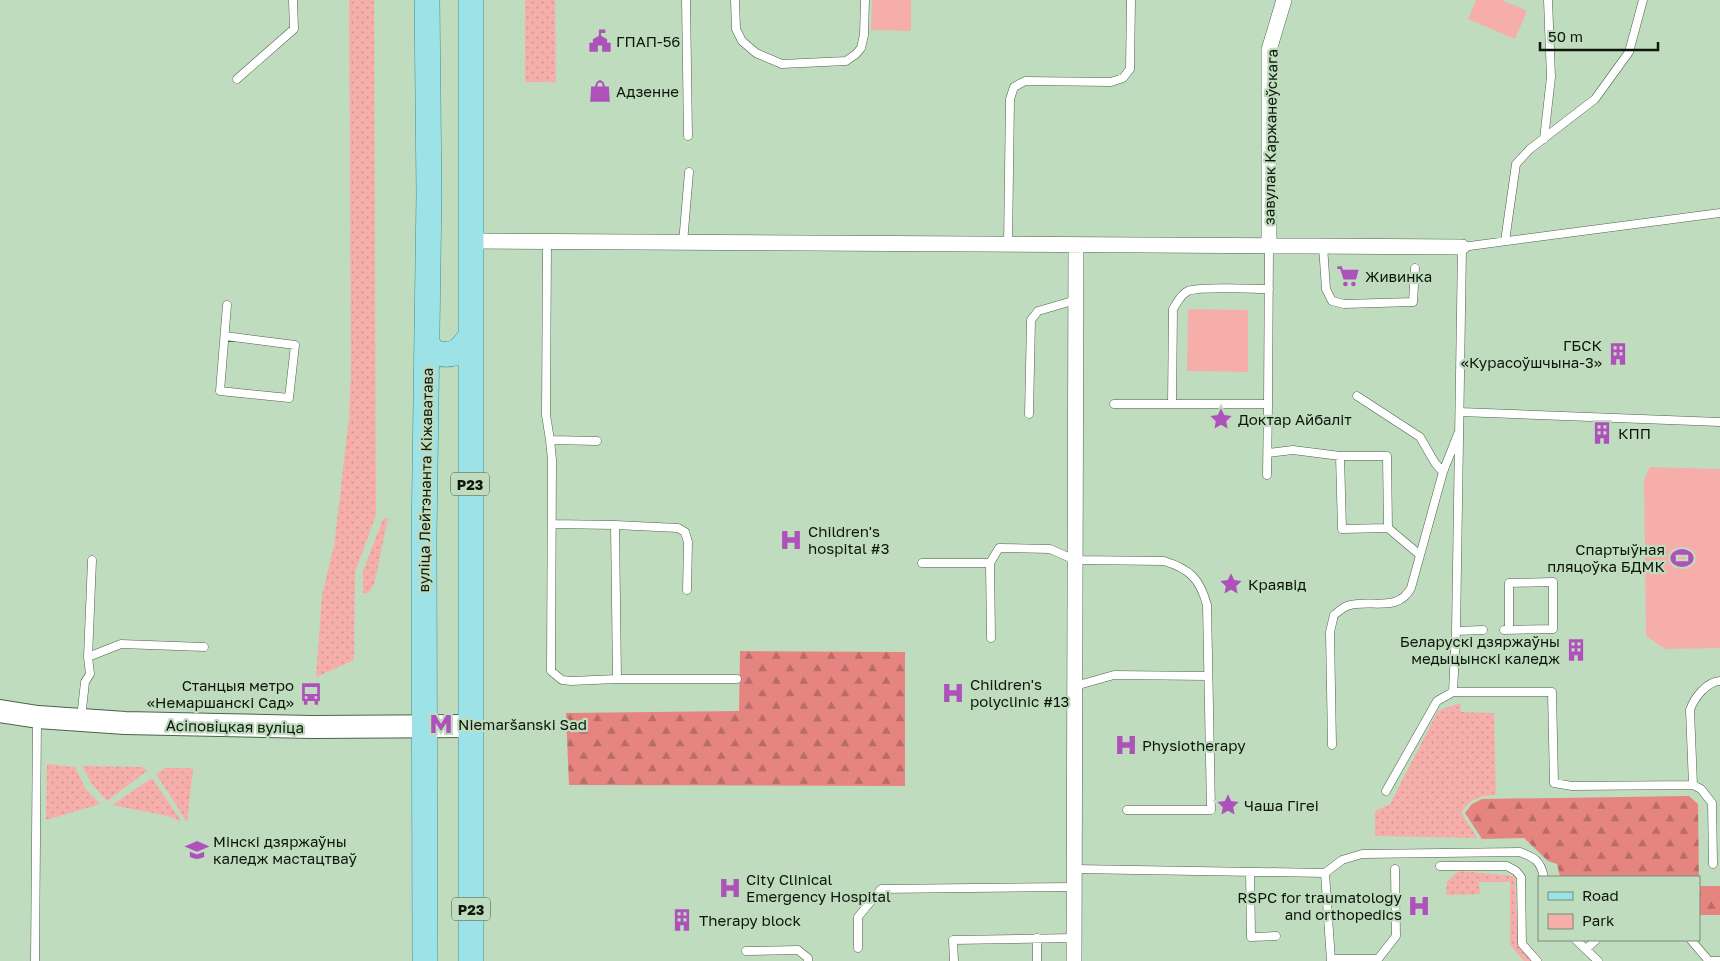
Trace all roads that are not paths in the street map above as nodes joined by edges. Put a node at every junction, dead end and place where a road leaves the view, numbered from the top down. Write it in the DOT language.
graph roads {
  1 [pos="293,0"];
  2 [pos="427,0"];
  3 [pos="471,0"];
  4 [pos="686,0"];
  5 [pos="735,0"];
  6 [pos="865,0"];
  7 [pos="1131,0"];
  8 [pos="1284,0"];
  9 [pos="1548,0"];
  10 [pos="1643,0"];
  11 [pos="237,79"];
  12 [pos="688,136"];
  13 [pos="1544,139"];
  14 [pos="689,172"];
  15 [pos="1720,213"];
  16 [pos="470,241"];
  17 [pos="1505,241"];
  18 [pos="547,242"];
  19 [pos="683,243"];
  20 [pos="1008,244"];
  21 [pos="1076,245"];
  22 [pos="1269,246"];
  23 [pos="1323,246"];
  24 [pos="1462,248"];
  25 [pos="1415,268"];
  26 [pos="1269,289"];
  27 [pos="1076,300"];
  28 [pos="227,305"];
  29 [pos="225,336"];
  30 [pos="470,337"];
  31 [pos="427,342"];
  32 [pos="1357,396"];
  33 [pos="1114,404"];
  34 [pos="1172,404"];
  35 [pos="1268,404"];
  36 [pos="1460,412"];
  37 [pos="1029,414"];
  38 [pos="1720,422"];
  39 [pos="1460,430"];
  40 [pos="550,440"];
  41 [pos="597,441"];
  42 [pos="1268,453"];
  43 [pos="1340,456"];
  44 [pos="1443,472"];
  45 [pos="1268,475"];
  46 [pos="552,524"];
  47 [pos="615,525"];
  48 [pos="1388,528"];
  49 [pos="1420,555"];
  50 [pos="92,560"];
  51 [pos="1076,560"];
  52 [pos="922,563"];
  53 [pos="990,563"];
  54 [pos="686,590"];
  55 [pos="1507,629"];
  56 [pos="1483,630"];
  57 [pos="1456,631"];
  58 [pos="991,638"];
  59 [pos="204,647"];
  60 [pos="88,656"];
  61 [pos="1208,676"];
  62 [pos="616,679"];
  63 [pos="736,679"];
  64 [pos="1720,681"];
  65 [pos="1075,686"];
  66 [pos="1453,692"];
  67 [pos="0,711"];
  68 [pos="38,717"];
  69 [pos="81,720"];
  70 [pos="425,725"];
  71 [pos="471,726"];
  72 [pos="1332,746"];
  73 [pos="1693,785"];
  74 [pos="1386,790"];
  75 [pos="1127,810"];
  76 [pos="1713,864"];
  77 [pos="1440,866"];
  78 [pos="1075,869"];
  79 [pos="1395,869"];
  80 [pos="1250,872"];
  81 [pos="1325,873"];
  82 [pos="1544,876"];
  83 [pos="1074,887"];
  84 [pos="1276,936"];
  85 [pos="1037,938"];
  86 [pos="1074,938"];
  87 [pos="1577,941"];
  88 [pos="1595,941"];
  89 [pos="1692,941"];
  90 [pos="858,948"];
  91 [pos="1586,950"];
  92 [pos="746,951"];
  93 [pos="1331,960"];
  94 [pos="35,961"];
  95 [pos="425,961"];
  96 [pos="471,961"];
  97 [pos="808,961"];
  98 [pos="954,961"];
  99 [pos="1037,961"];
  100 [pos="1074,961"];
  101 [pos="1538,961"];
  102 [pos="1598,961"];
  103 [pos="1708,961"];
  104 [pos="1720,961"];
  1 -- 11 [label="lane"];
  2 -- 31 [label="main road, вуліца Лейтэнанта Кіжаватава"];
  3 -- 16 [label="main road, Р23"];
  4 -- 12 [label="lane"];
  5 -- 6 [label="lane"];
  7 -- 20 [label="lane"];
  8 -- 22 [label="street, завулак Каржанеўскага"];
  9 -- 13 [label="lane"];
  10 -- 13 [label="lane"];
  13 -- 17 [label="lane"];
  14 -- 19 [label="lane"];
  15 -- 17 [label="lane"];
  16 -- 18 [label="street"];
  16 -- 30 [label="main road, Р23"];
  17 -- 24 [label="lane"];
  18 -- 19 [label="street"];
  18 -- 40 [label="lane"];
  19 -- 20 [label="street"];
  20 -- 21 [label="street"];
  21 -- 22 [label="street"];
  21 -- 27 [label="street"];
  22 -- 23 [label="street"];
  22 -- 26 [label="lane"];
  23 -- 24 [label="street"];
  23 -- 25 [label="lane"];
  24 -- 36 [label="lane"];
  26 -- 34 [label="lane"];
  26 -- 35 [label="lane"];
  27 -- 37 [label="lane"];
  27 -- 51 [label="street"];
  28 -- 29 [label="lane"];
  29 -- 29 [label="lane"];
  30 -- 31 [label="main road"];
  30 -- 71 [label="main road, Р23"];
  31 -- 70 [label="main road, вуліца Лейтэнанта Кіжаватава"];
  32 -- 44 [label="lane"];
  33 -- 34 [label="lane"];
  34 -- 35 [label="lane"];
  35 -- 42 [label="lane"];
  36 -- 38 [label="lane"];
  36 -- 39 [label="lane"];
  39 -- 44 [label="lane"];
  39 -- 57 [label="lane"];
  40 -- 41 [label="lane"];
  40 -- 46 [label="lane"];
  42 -- 43 [label="lane"];
  42 -- 45 [label="lane"];
  43 -- 48 [label="lane"];
  43 -- 48 [label="lane"];
  44 -- 49 [label="lane"];
  46 -- 47 [label="lane"];
  46 -- 62 [label="lane"];
  47 -- 54 [label="lane"];
  47 -- 62 [label="lane"];
  48 -- 49 [label="lane"];
  49 -- 72 [label="lane"];
  50 -- 60 [label="lane"];
  51 -- 53 [label="lane"];
  51 -- 61 [label="lane"];
  51 -- 65 [label="street"];
  52 -- 53 [label="lane"];
  53 -- 58 [label="lane"];
  55 -- 55 [label="lane"];
  56 -- 57 [label="lane"];
  57 -- 66 [label="lane"];
  59 -- 60 [label="lane"];
  60 -- 69 [label="lane"];
  61 -- 65 [label="lane"];
  61 -- 75 [label="lane"];
  62 -- 63 [label="lane"];
  64 -- 73 [label="lane"];
  65 -- 78 [label="street"];
  66 -- 73 [label="lane"];
  66 -- 74 [label="lane"];
  67 -- 68 [label="main road, Асіповіцкая вуліца"];
  68 -- 69 [label="main road, Асіповіцкая вуліца"];
  68 -- 94 [label="lane"];
  69 -- 70 [label="main road, Асіповіцкая вуліца"];
  70 -- 71 [label="main road, Асіповіцкая вуліца"];
  70 -- 95 [label="main road, вуліца Лейтэнанта Кіжаватава"];
  71 -- 96 [label="main road, Р23"];
  73 -- 76 [label="lane"];
  77 -- 101 [label="lane"];
  78 -- 80 [label="lane"];
  78 -- 83 [label="street"];
  79 -- 93 [label="lane"];
  80 -- 81 [label="lane"];
  80 -- 84 [label="lane"];
  81 -- 82 [label="lane"];
  81 -- 93 [label="lane"];
  83 -- 86 [label="street"];
  83 -- 90 [label="lane"];
  85 -- 86 [label="lane"];
  85 -- 98 [label="lane"];
  85 -- 99 [label="lane"];
  86 -- 100 [label="street"];
  87 -- 91 [label="lane"];
  88 -- 91 [label="lane"];
  89 -- 103 [label="lane"];
  91 -- 102 [label="lane"];
  92 -- 97 [label="lane"];
  103 -- 104 [label="lane"];
}
